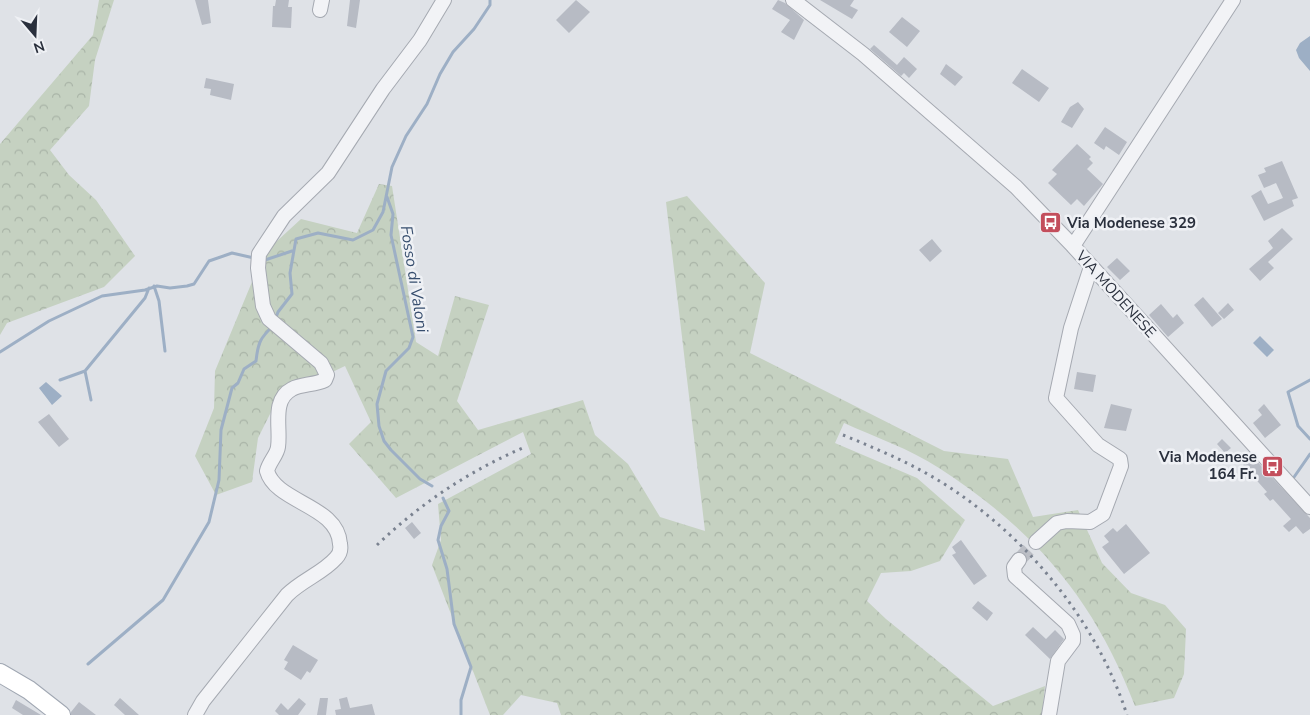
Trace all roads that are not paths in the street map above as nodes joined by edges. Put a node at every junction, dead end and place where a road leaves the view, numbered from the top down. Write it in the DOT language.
graph roads {
  1 [pos="444,0"];
  2 [pos="793,0"];
  3 [pos="1233,0"];
  4 [pos="1073,246"];
  5 [pos="1091,267"];
  6 [pos="1310,507"];
  7 [pos="1036,542"];
  8 [pos="1019,560"];
  9 [pos="0,673"];
  10 [pos="60,715"];
  11 [pos="195,715"];
  12 [pos="1049,715"];
  1 -- 11 [label="street"];
  2 -- 4 [label="street, VIA MODENESE"];
  3 -- 4 [label="street"];
  4 -- 5 [label="street, VIA MODENESE"];
  5 -- 6 [label="street, VIA MODENESE"];
  5 -- 7 [label="street"];
  8 -- 12 [label="street"];
  9 -- 10 [label="main road"];
}
